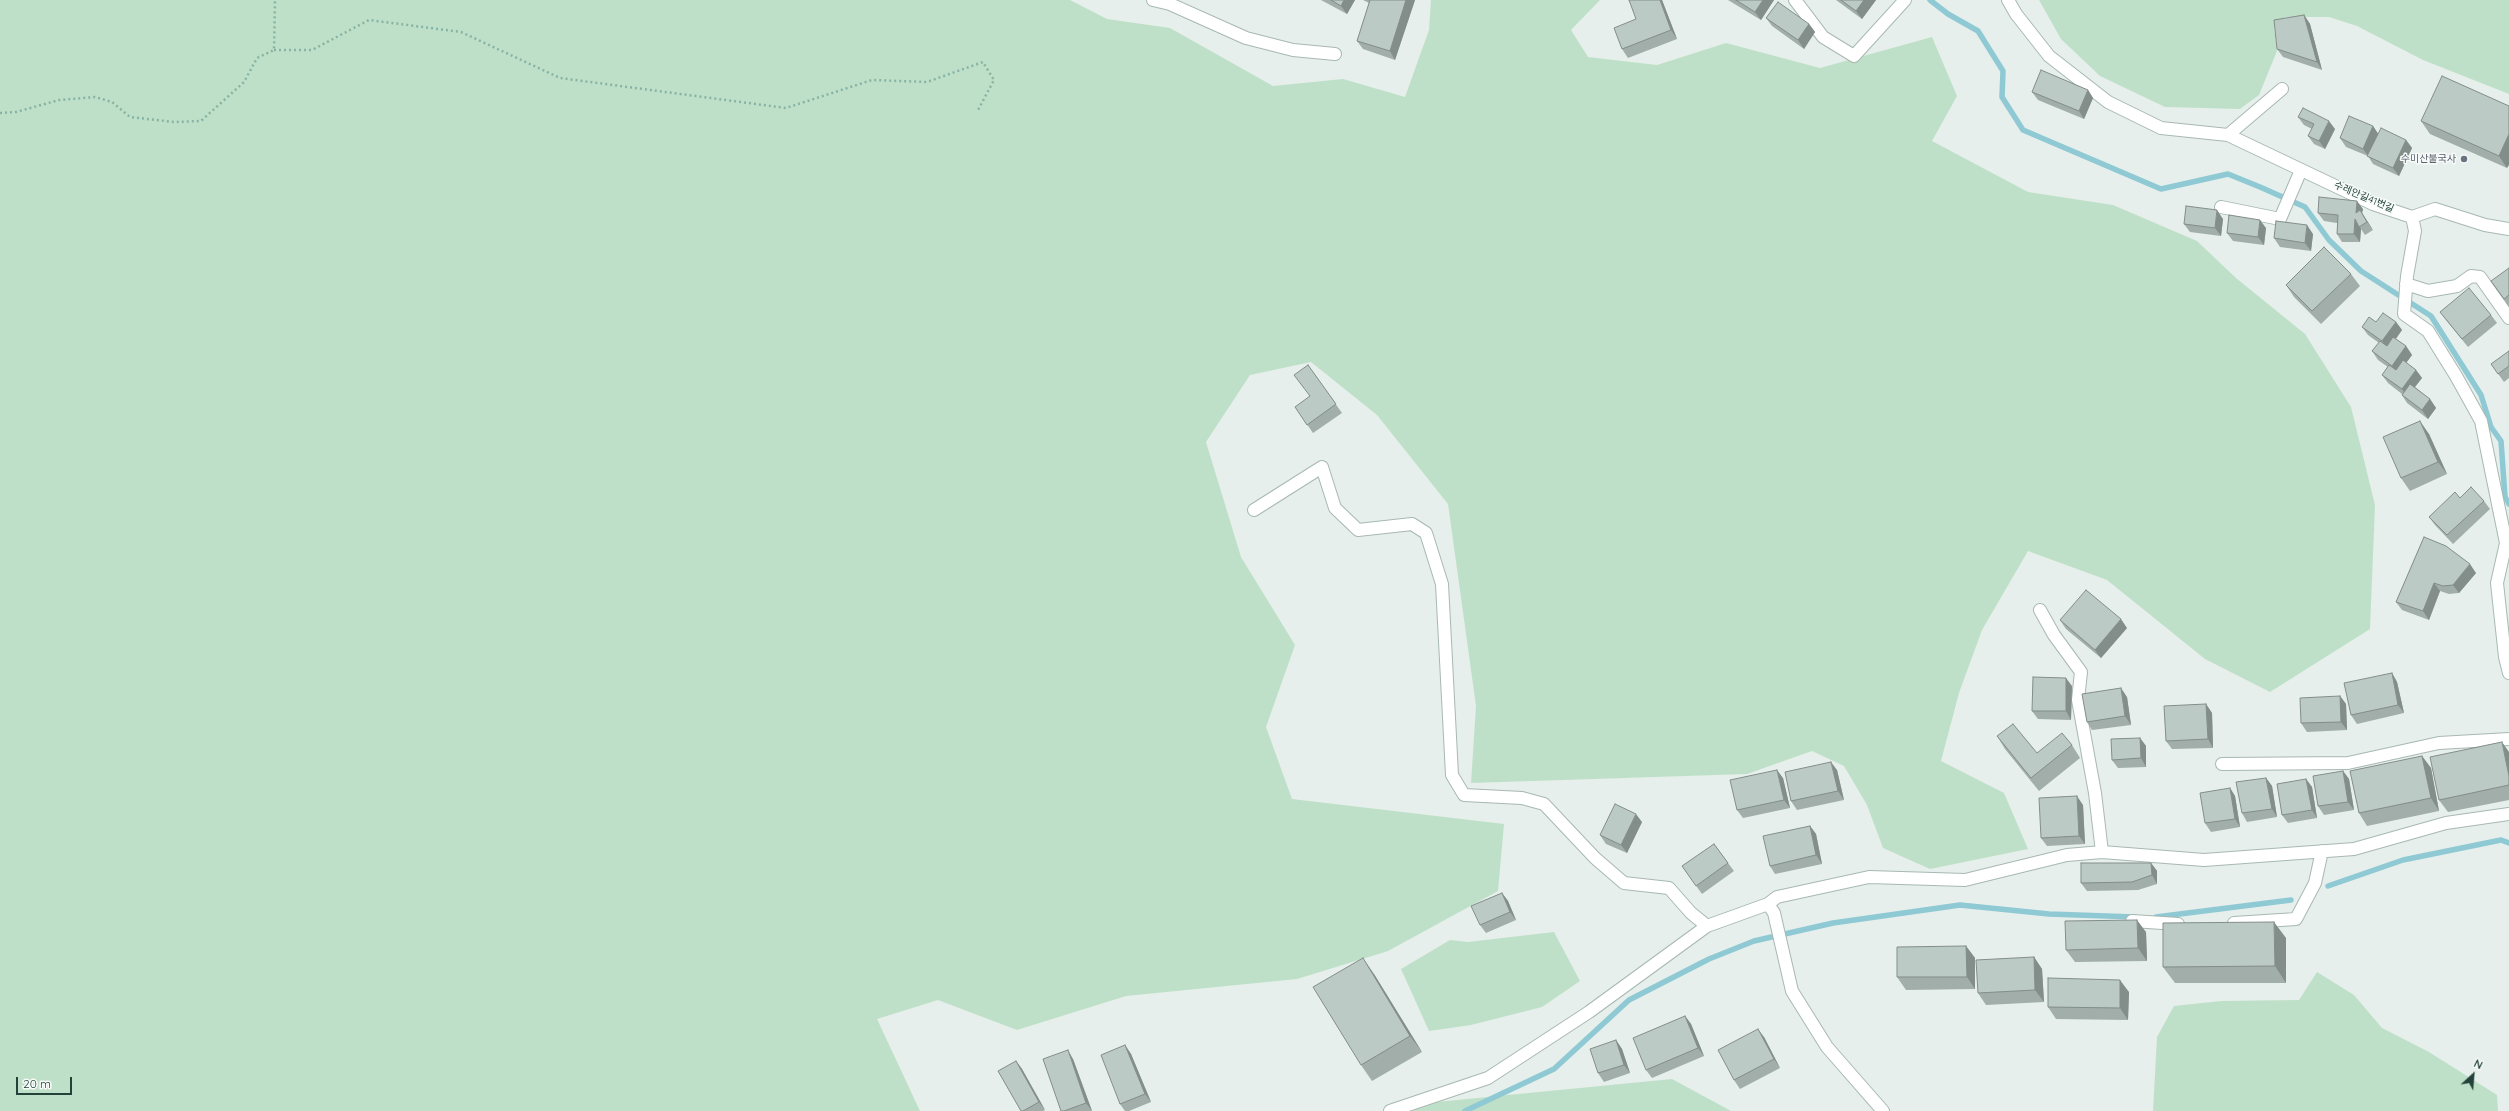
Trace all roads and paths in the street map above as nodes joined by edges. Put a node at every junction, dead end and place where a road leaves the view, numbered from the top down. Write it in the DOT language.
graph roads {
  1 [pos="275,0"];
  2 [pos="1153,0"];
  3 [pos="1795,0"];
  4 [pos="1905,0"];
  5 [pos="2008,0"];
  6 [pos="274,50"];
  7 [pos="1335,54"];
  8 [pos="2282,89"];
  9 [pos="977,112"];
  10 [pos="0,113"];
  11 [pos="2228,135"];
  12 [pos="2301,170"];
  13 [pos="2221,208"];
  14 [pos="2412,216"];
  15 [pos="2509,229"];
  16 [pos="2406,288"];
  17 [pos="2509,318"];
  18 [pos="1254,510"];
  19 [pos="2040,610"];
  20 [pos="2509,672"];
  21 [pos="2509,739"];
  22 [pos="2222,764"];
  23 [pos="2509,814"];
  24 [pos="2322,851"];
  25 [pos="2102,852"];
  26 [pos="1771,908"];
  27 [pos="2132,921"];
  28 [pos="2187,924"];
  29 [pos="2219,924"];
  30 [pos="1707,926"];
  31 [pos="1390,1111"];
  32 [pos="1883,1111"];
  1 -- 6 [label="path"];
  2 -- 7 [label="lane"];
  3 -- 4 [label="lane"];
  5 -- 11 [label="lane, 수레안길41번길"];
  6 -- 9 [label="path"];
  6 -- 10 [label="path"];
  8 -- 11 [label="lane"];
  11 -- 12 [label="lane, 수레안길41번길"];
  12 -- 13 [label="lane"];
  12 -- 14 [label="lane, 수레안길41번길"];
  14 -- 15 [label="lane"];
  14 -- 16 [label="lane"];
  16 -- 17 [label="lane"];
  16 -- 20 [label="lane"];
  18 -- 30 [label="lane"];
  19 -- 25 [label="lane"];
  21 -- 22 [label="lane"];
  23 -- 24 [label="lane"];
  24 -- 25 [label="lane"];
  24 -- 29 [label="lane"];
  25 -- 26 [label="lane"];
  26 -- 30 [label="lane"];
  26 -- 32 [label="lane"];
  27 -- 28 [label="lane"];
  30 -- 31 [label="lane"];
}
